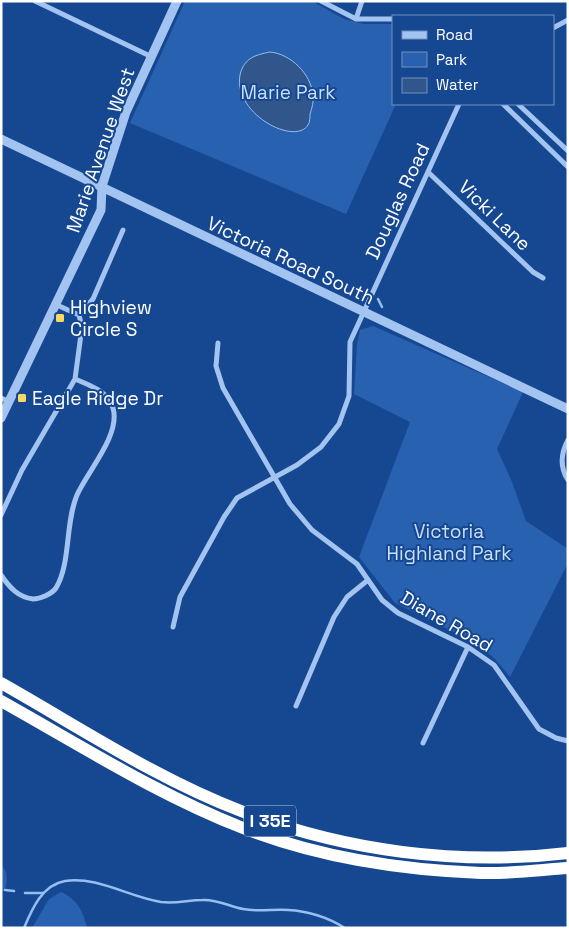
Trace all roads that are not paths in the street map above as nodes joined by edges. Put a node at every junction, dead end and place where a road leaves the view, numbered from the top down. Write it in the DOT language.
graph roads {
  1 [pos="34,1"];
  2 [pos="177,1"];
  3 [pos="322,1"];
  4 [pos="362,1"];
  5 [pos="356,19"];
  6 [pos="392,19"];
  7 [pos="568,20"];
  8 [pos="554,27"];
  9 [pos="150,56"];
  10 [pos="459,105"];
  11 [pos="504,105"];
  12 [pos="519,105"];
  13 [pos="1,139"];
  14 [pos="568,151"];
  15 [pos="568,167"];
  16 [pos="428,172"];
  17 [pos="102,186"];
  18 [pos="123,230"];
  19 [pos="543,278"];
  20 [pos="57,305"];
  21 [pos="362,312"];
  22 [pos="79,315"];
  23 [pos="218,343"];
  24 [pos="75,379"];
  25 [pos="1,398"];
  26 [pos="10,402"];
  27 [pos="568,409"];
  28 [pos="1,418"];
  29 [pos="568,440"];
  30 [pos="273,476"];
  31 [pos="568,480"];
  32 [pos="1,515"];
  33 [pos="1,575"];
  34 [pos="368,580"];
  35 [pos="173,628"];
  36 [pos="468,647"];
  37 [pos="1,683"];
  38 [pos="1,701"];
  39 [pos="296,706"];
  40 [pos="568,741"];
  41 [pos="423,743"];
  42 [pos="568,853"];
  43 [pos="568,868"];
  1 -- 9 [label="street"];
  2 -- 9 [label="street, Marie Avenue West"];
  3 -- 5 [label="street"];
  4 -- 5 [label="street"];
  5 -- 6 [label="street"];
  7 -- 8 [label="street"];
  9 -- 17 [label="street, Marie Avenue West"];
  10 -- 16 [label="street, Douglas Road"];
  11 -- 15 [label="street"];
  12 -- 14 [label="street"];
  13 -- 17 [label="street, Victoria Road South"];
  16 -- 19 [label="street, Vicki Lane"];
  16 -- 21 [label="street, Douglas Road"];
  17 -- 20 [label="street, Marie Avenue West"];
  17 -- 21 [label="street, Victoria Road South"];
  18 -- 22 [label="street"];
  20 -- 22 [label="street"];
  20 -- 26 [label="street, Marie Avenue West"];
  21 -- 27 [label="street, Victoria Road South"];
  21 -- 30 [label="street, Douglas Road"];
  22 -- 24 [label="street"];
  23 -- 30 [label="street, Diane Road"];
  24 -- 32 [label="street"];
  24 -- 33 [label="street"];
  25 -- 26 [label="street"];
  26 -- 28 [label="street, Marie Avenue West"];
  29 -- 31 [label="street"];
  30 -- 34 [label="street, Diane Road"];
  30 -- 35 [label="street, Douglas Road"];
  34 -- 36 [label="street, Diane Road"];
  34 -- 39 [label="street"];
  36 -- 40 [label="street, Diane Road"];
  36 -- 41 [label="street"];
  37 -- 42 [label="highway, I 35E"];
  38 -- 43 [label="highway, I 35E"];
}
